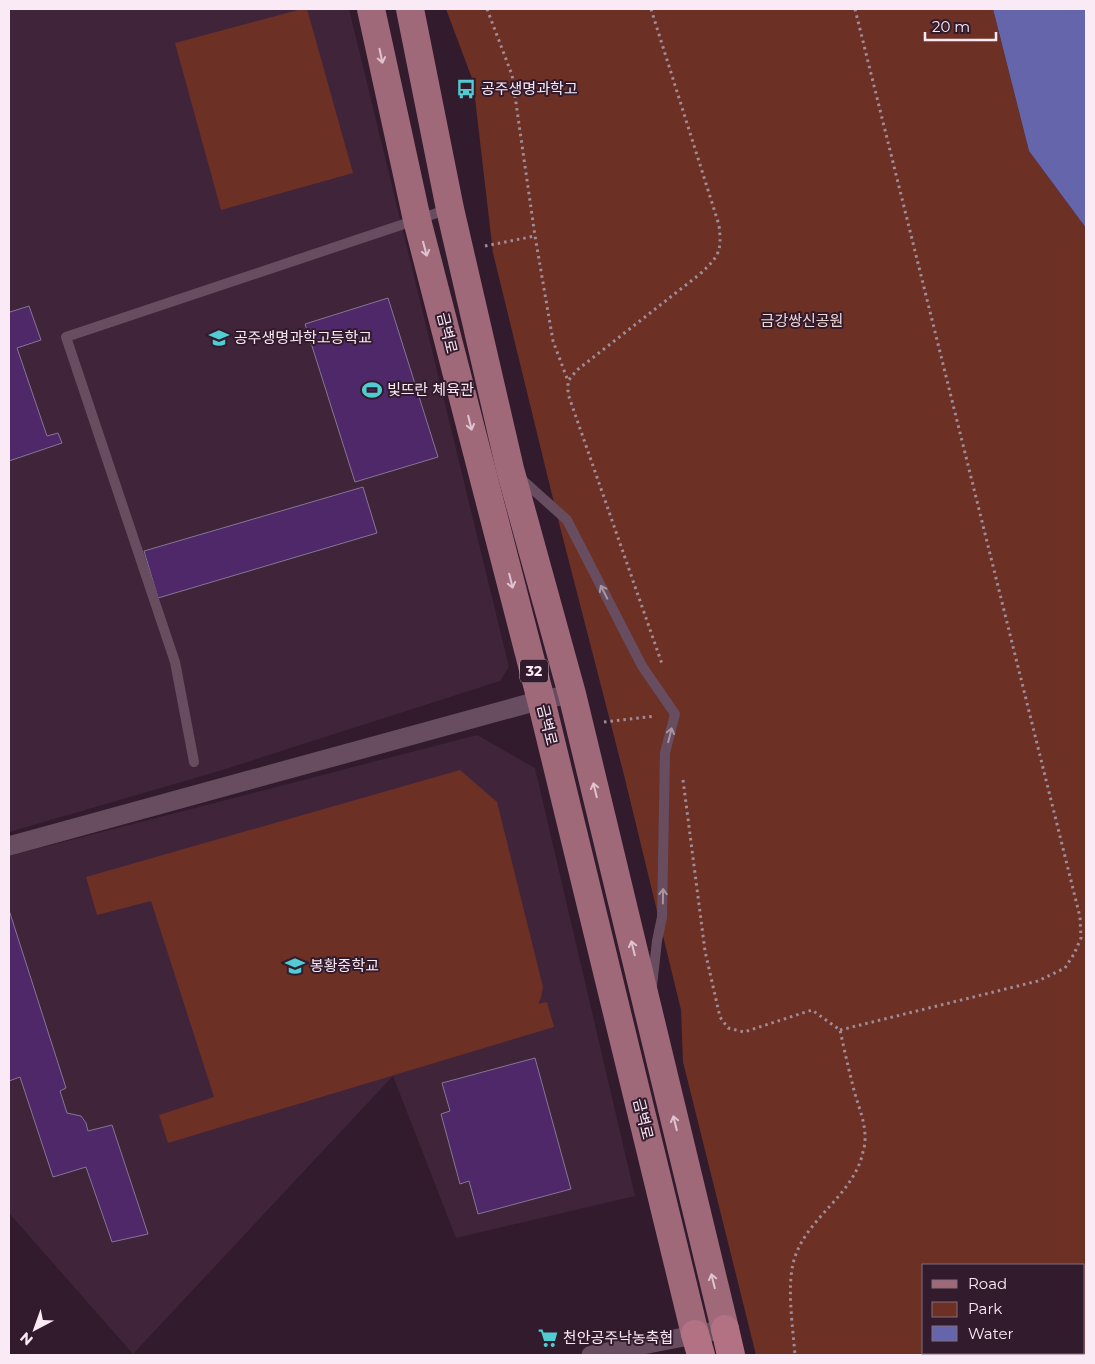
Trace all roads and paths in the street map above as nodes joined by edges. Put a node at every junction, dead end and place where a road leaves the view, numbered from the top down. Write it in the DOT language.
graph roads {
  1 [pos="371,9"];
  2 [pos="410,9"];
  3 [pos="487,9"];
  4 [pos="651,9"];
  5 [pos="855,9"];
  6 [pos="450,208"];
  7 [pos="417,220"];
  8 [pos="535,236"];
  9 [pos="482,247"];
  10 [pos="568,381"];
  11 [pos="510,469"];
  12 [pos="664,670"];
  13 [pos="572,694"];
  14 [pos="541,700"];
  15 [pos="646,717"];
  16 [pos="596,723"];
  17 [pos="194,762"];
  18 [pos="682,773"];
  19 [pos="9,846"];
  20 [pos="649,1014"];
  21 [pos="840,1030"];
  22 [pos="725,1329"];
  23 [pos="698,1344"];
  24 [pos="591,1355"];
  25 [pos="731,1355"];
  26 [pos="795,1355"];
  1 -- 7 [label="main road, 금벽로 / 32, one-way"];
  2 -- 6 [label="main road, 금벽로 / 32"];
  3 -- 8 [label="path"];
  4 -- 10 [label="path"];
  5 -- 21 [label="path"];
  6 -- 7 [label="lane"];
  6 -- 11 [label="main road, 금벽로 / 32"];
  7 -- 14 [label="main road, 금벽로 / 32, one-way"];
  7 -- 17 [label="lane"];
  8 -- 9 [label="path"];
  8 -- 10 [label="path"];
  10 -- 12 [label="path"];
  11 -- 13 [label="main road, 금벽로 / 32"];
  20 -- 11 [label="lane, one-way"];
  13 -- 14 [label="street"];
  20 -- 13 [label="main road, 금벽로 / 32, one-way"];
  14 -- 19 [label="street"];
  14 -- 23 [label="main road, 금벽로 / 32"];
  15 -- 16 [label="path"];
  18 -- 21 [label="path"];
  22 -- 20 [label="main road, 금벽로 / 32, one-way"];
  21 -- 26 [label="path"];
  22 -- 23 [label="street"];
  22 -- 25 [label="highway, 금벽로 / 32"];
  23 -- 24 [label="street"];
}
